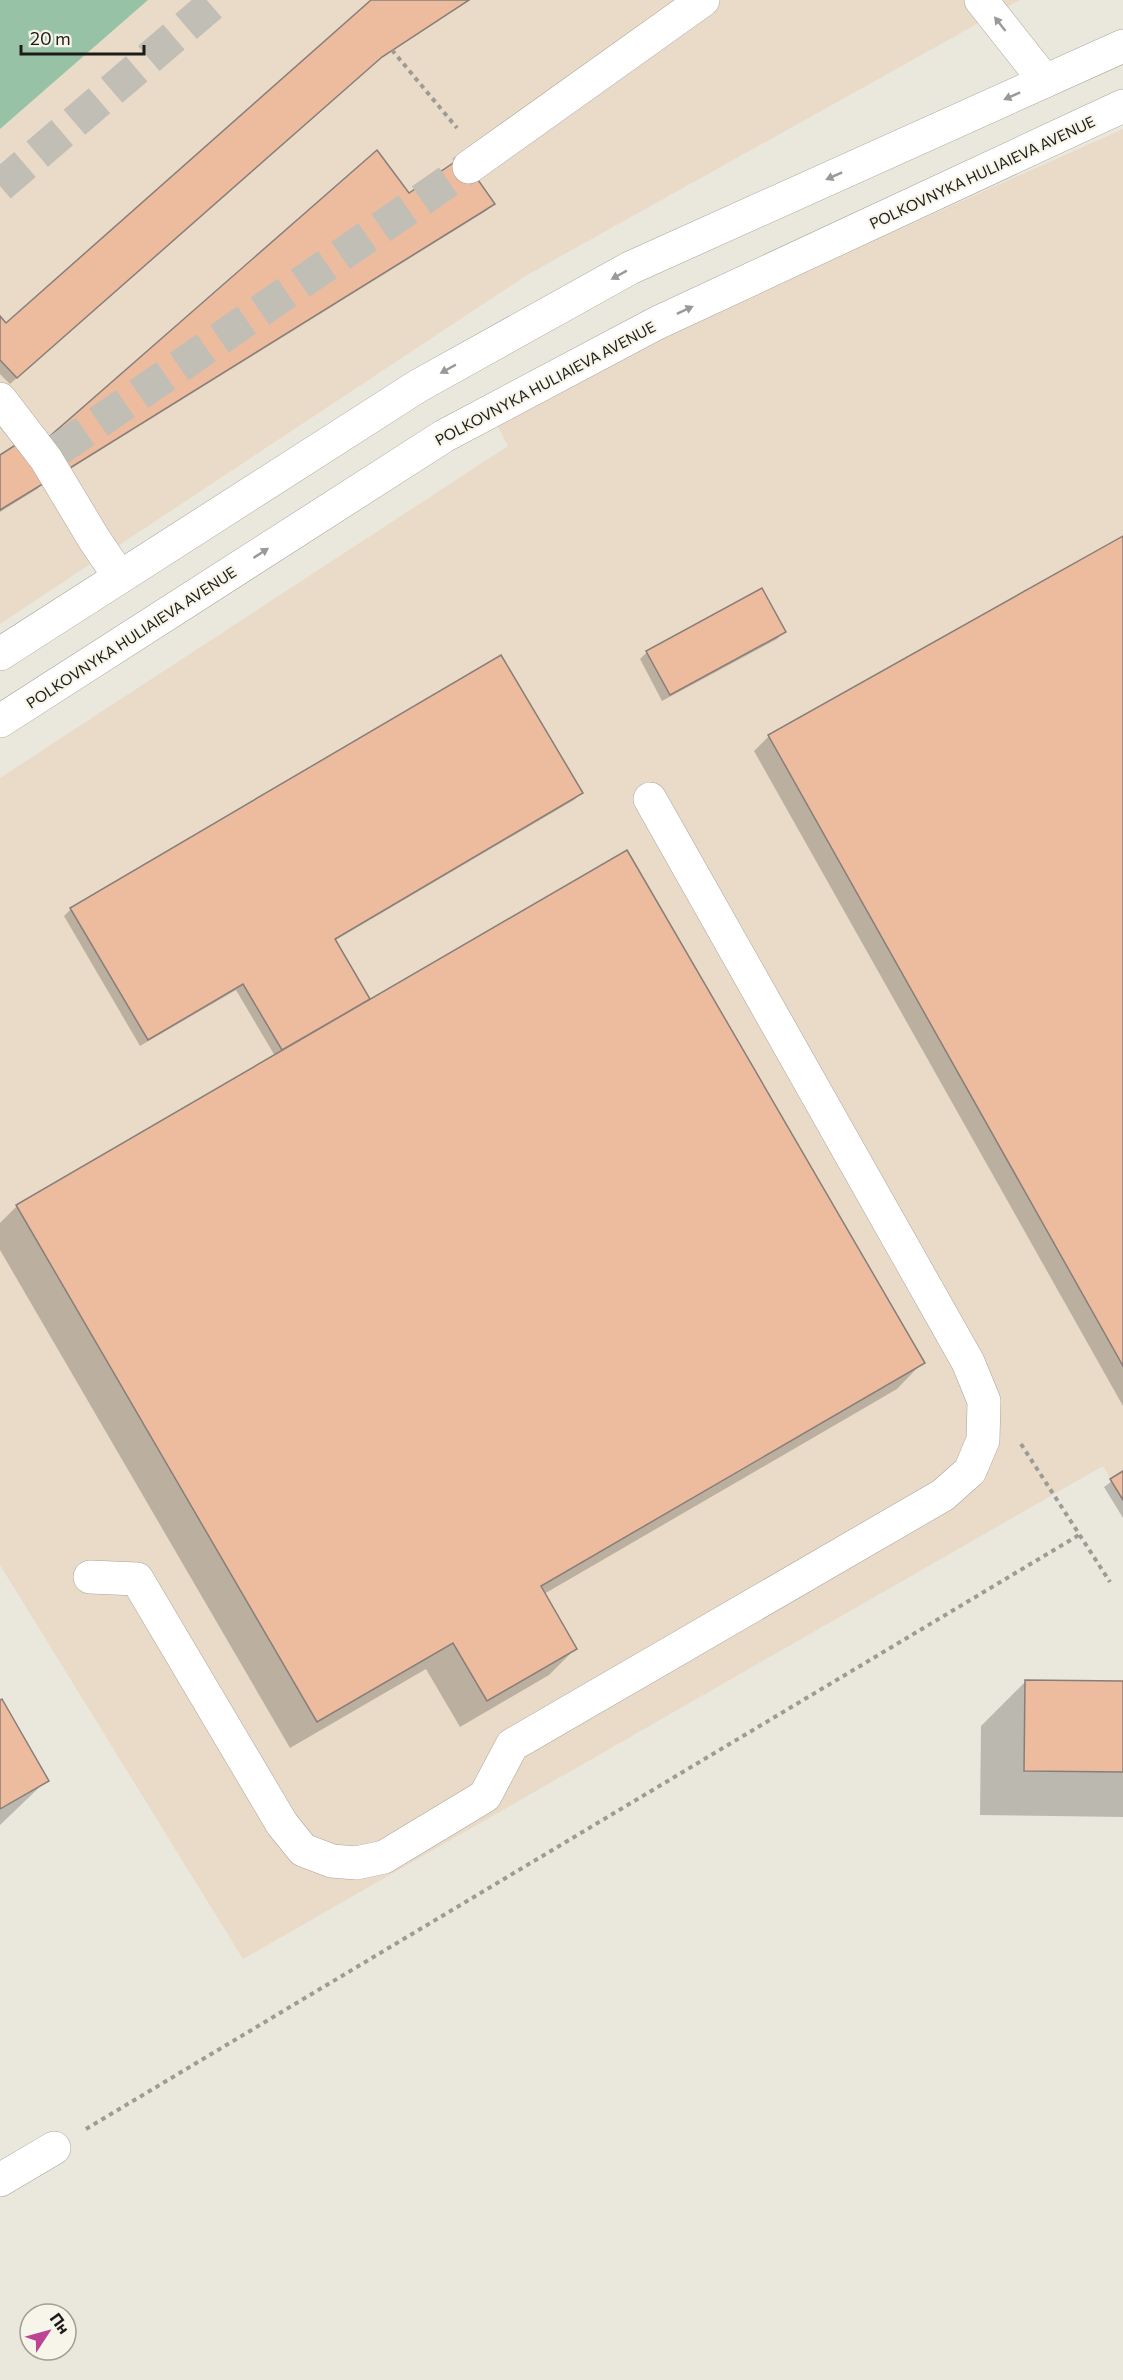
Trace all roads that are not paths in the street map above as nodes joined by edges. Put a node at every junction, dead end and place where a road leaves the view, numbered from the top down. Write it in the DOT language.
graph roads {
  1 [pos="703,0"];
  2 [pos="981,0"];
  3 [pos="1123,46"];
  4 [pos="1045,81"];
  5 [pos="1123,106"];
  6 [pos="475,163"];
  7 [pos="0,399"];
  8 [pos="119,576"];
  9 [pos="0,654"];
  10 [pos="0,721"];
  11 [pos="650,799"];
  12 [pos="90,1577"];
  13 [pos="54,2148"];
  14 [pos="0,2180"];
  1 -- 6 [label="main road"];
  4 -- 2 [label="main road, one-way"];
  3 -- 4 [label="main road"];
  4 -- 8 [label="main road, one-way"];
  10 -- 5 [label="main road, POLKOVNYKA HULIAIEVA AVENUE, one-way"];
  7 -- 8 [label="main road"];
  8 -- 9 [label="main road"];
  11 -- 12 [label="main road"];
  13 -- 14 [label="main road"];
}
